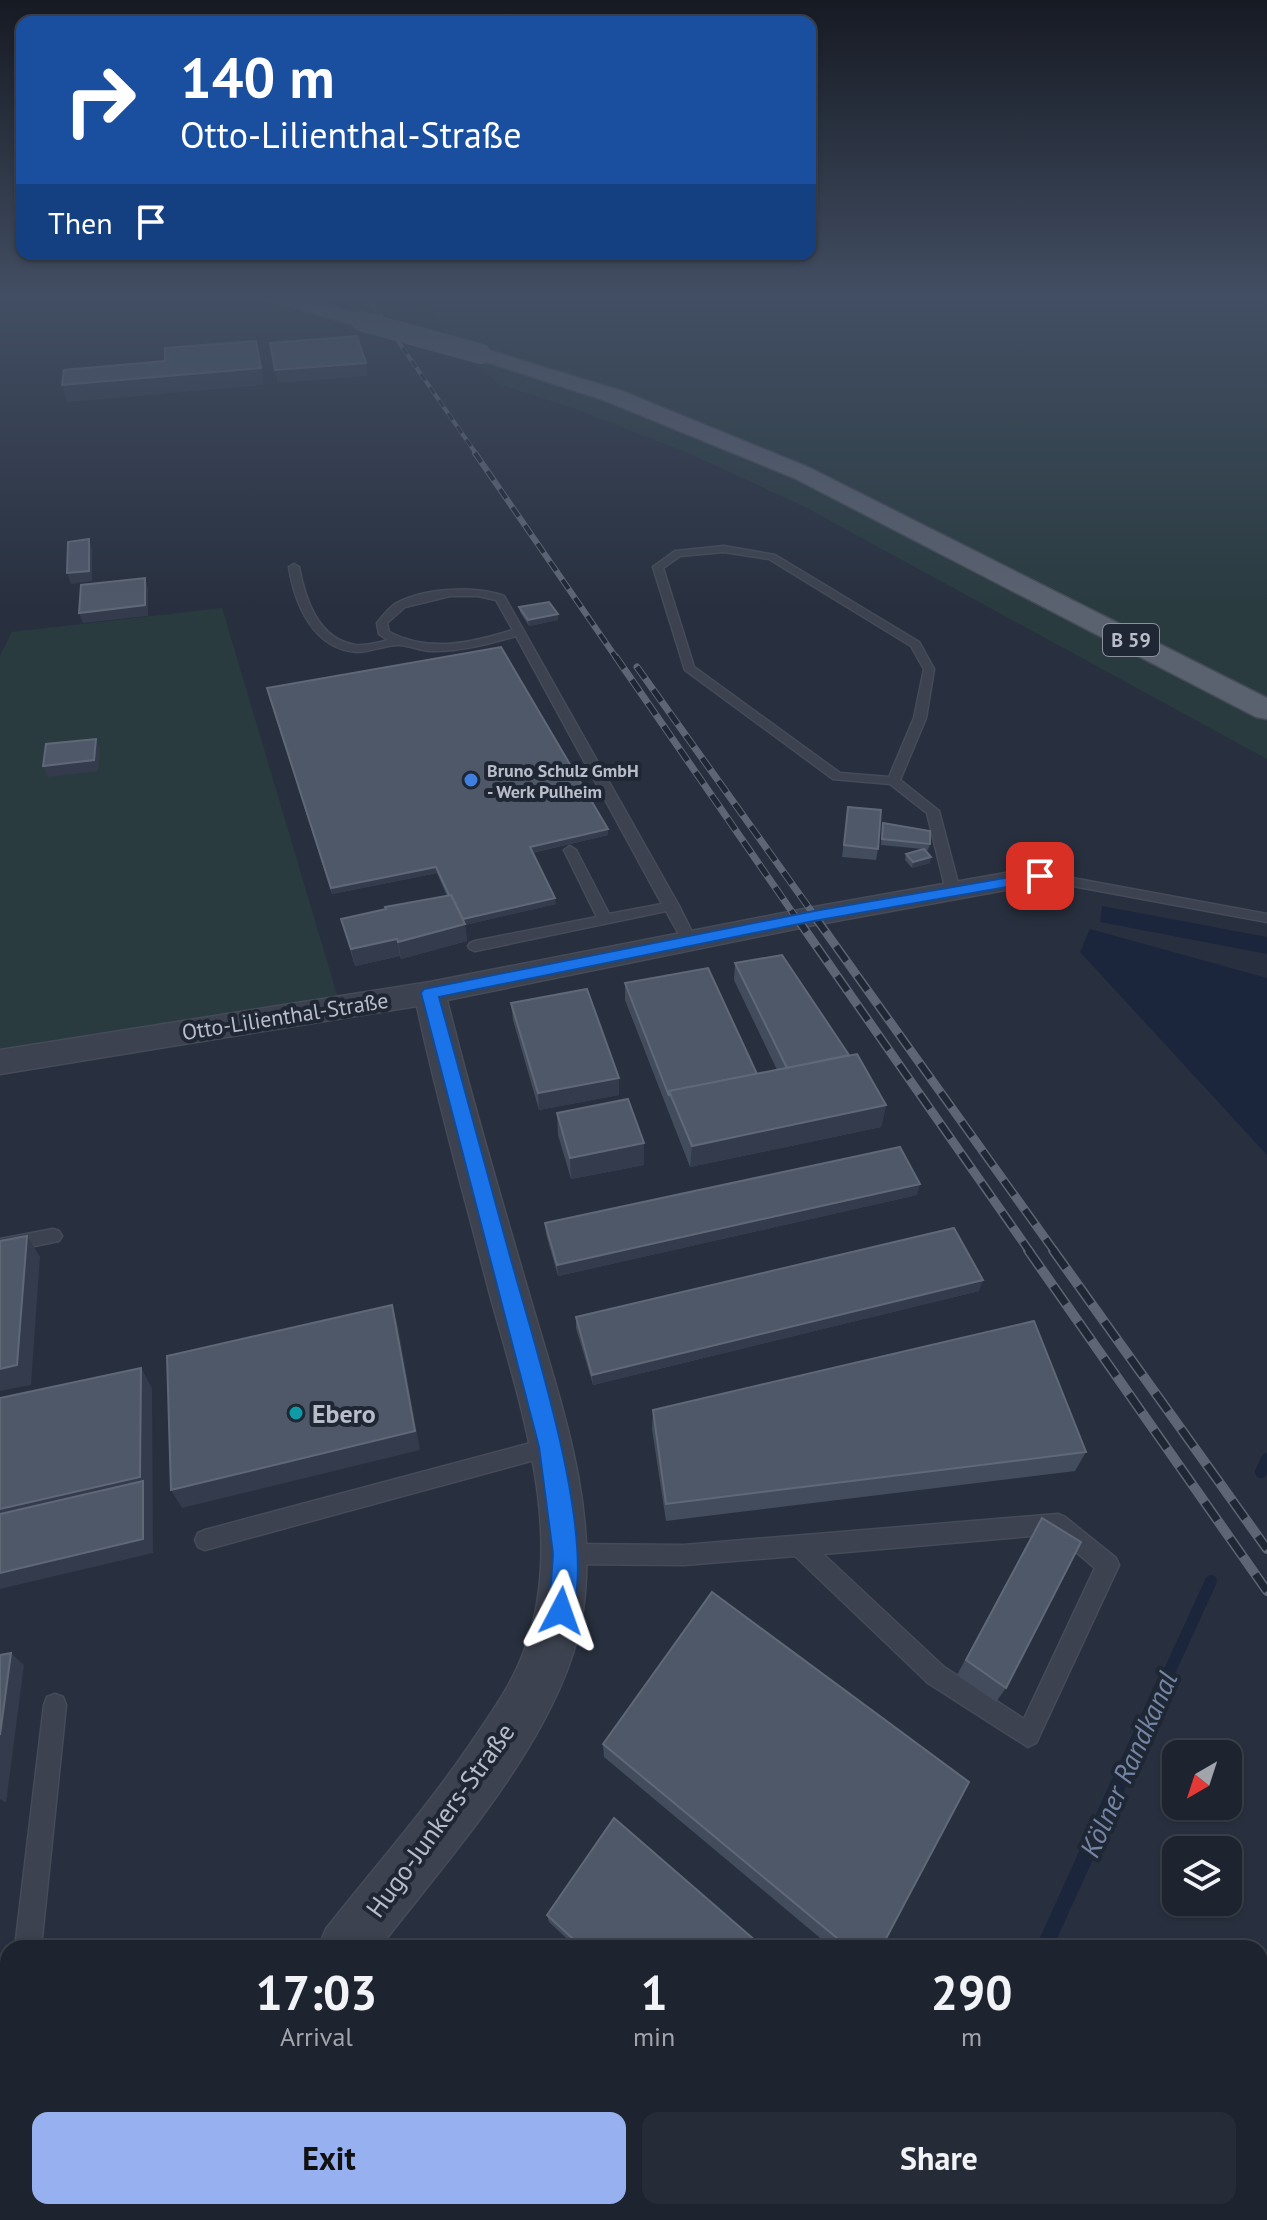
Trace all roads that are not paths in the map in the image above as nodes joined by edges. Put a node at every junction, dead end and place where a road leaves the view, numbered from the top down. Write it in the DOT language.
graph roads {
  1 [pos="621,399"];
  2 [pos="294,567"];
  3 [pos="518,632"];
  4 [pos="396,642"];
  5 [pos="1267,710"];
  6 [pos="893,781"];
  7 [pos="570,850"];
  8 [pos="1040,876"];
  9 [pos="953,891"];
  10 [pos="672,906"];
  11 [pos="1267,918"];
  12 [pos="605,920"];
  13 [pos="690,942"];
  14 [pos="475,946"];
  15 [pos="430,993"];
  16 [pos="0,1062"];
  17 [pos="53,1236"];
  18 [pos="0,1246"];
  19 [pos="551,1447"];
  20 [pos="205,1540"];
  21 [pos="799,1546"];
  22 [pos="565,1554"];
  23 [pos="55,1705"];
  24 [pos="29,1940"];
  25 [pos="351,1940"];
  1 -- 5 [label="main road, B 59, bridge"];
  2 -- 4 [label="lane"];
  3 -- 4 [label="lane"];
  3 -- 4 [label="lane"];
  3 -- 10 [label="lane"];
  6 -- 6 [label="lane"];
  6 -- 9 [label="lane"];
  7 -- 12 [label="lane"];
  8 -- 9 [label="street, Otto-Lilienthal-Straße"];
  8 -- 11 [label="lane"];
  9 -- 13 [label="street, Otto-Lilienthal-Straße"];
  10 -- 12 [label="lane"];
  10 -- 13 [label="lane"];
  12 -- 14 [label="lane"];
  13 -- 15 [label="street, Otto-Lilienthal-Straße"];
  15 -- 16 [label="street, Otto-Lilienthal-Straße"];
  15 -- 19 [label="street, Hugo-Junkers-Straße"];
  17 -- 18 [label="lane"];
  19 -- 20 [label="lane"];
  19 -- 22 [label="street, Hugo-Junkers-Straße"];
  21 -- 21 [label="lane"];
  21 -- 22 [label="lane"];
  22 -- 25 [label="street, Hugo-Junkers-Straße"];
  23 -- 24 [label="lane"];
}
